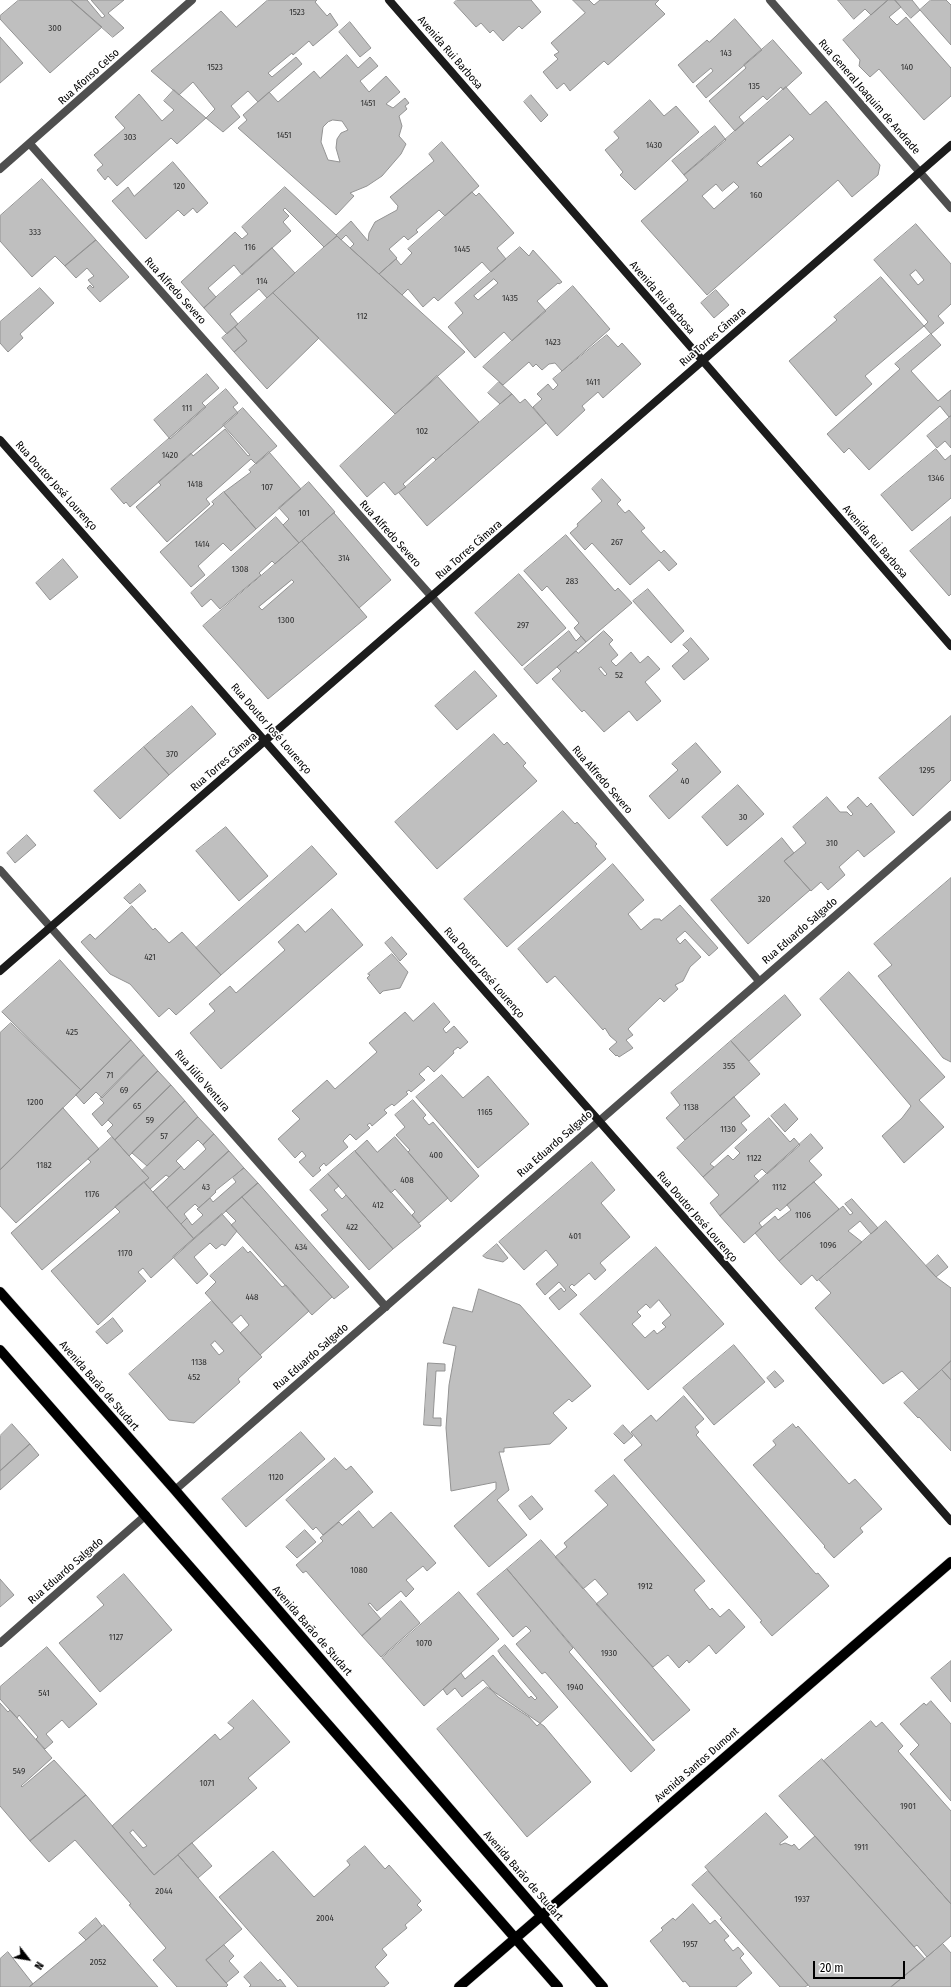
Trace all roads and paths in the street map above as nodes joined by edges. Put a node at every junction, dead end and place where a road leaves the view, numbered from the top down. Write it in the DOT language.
graph roads {
  1 [pos="192,0"];
  2 [pos="389,0"];
  3 [pos="770,0"];
  4 [pos="30,144"];
  5 [pos="951,145"];
  6 [pos="0,169"];
  7 [pos="920,172"];
  8 [pos="951,208"];
  9 [pos="702,361"];
  10 [pos="0,440"];
  11 [pos="432,597"];
  12 [pos="951,646"];
  13 [pos="266,740"];
  14 [pos="951,815"];
  15 [pos="0,870"];
  16 [pos="50,926"];
  17 [pos="0,971"];
  18 [pos="760,980"];
  19 [pos="598,1120"];
  20 [pos="0,1292"];
  21 [pos="386,1307"];
  22 [pos="0,1350"];
  23 [pos="174,1490"];
  24 [pos="146,1515"];
  25 [pos="951,1521"];
  26 [pos="951,1562"];
  27 [pos="0,1643"];
  28 [pos="541,1916"];
  29 [pos="516,1938"];
  30 [pos="459,1987"];
  31 [pos="558,1987"];
  32 [pos="603,1987"];
  1 -- 4 [label="street, Rua Afonso Celso"];
  2 -- 9 [label="main road, Avenida Rui Barbosa"];
  3 -- 7 [label="street, Rua General Joaquim de Andrade"];
  4 -- 6 [label="street, Rua Afonso Celso"];
  4 -- 11 [label="street, Rua Alfredo Severo"];
  5 -- 7 [label="main road, Rua Torres Câmara"];
  7 -- 8 [label="street, Rua General Joaquim de Andrade"];
  7 -- 9 [label="main road, Rua Torres Câmara"];
  9 -- 11 [label="main road, Rua Torres Câmara"];
  9 -- 12 [label="main road, Avenida Rui Barbosa"];
  10 -- 13 [label="main road, Rua Doutor José Lourenço"];
  11 -- 13 [label="main road, Rua Torres Câmara"];
  11 -- 18 [label="street, Rua Alfredo Severo"];
  13 -- 16 [label="main road, Rua Torres Câmara"];
  13 -- 19 [label="main road, Rua Doutor José Lourenço"];
  14 -- 18 [label="street, Rua Eduardo Salgado"];
  15 -- 16 [label="street, Rua Júlio Ventura"];
  16 -- 17 [label="main road, Rua Torres Câmara"];
  16 -- 21 [label="street, Rua Júlio Ventura"];
  18 -- 19 [label="street, Rua Eduardo Salgado"];
  19 -- 21 [label="street, Rua Eduardo Salgado"];
  19 -- 25 [label="main road, Rua Doutor José Lourenço"];
  20 -- 23 [label="main road, Avenida Barão de Studart"];
  21 -- 23 [label="street, Rua Eduardo Salgado"];
  22 -- 24 [label="main road"];
  23 -- 28 [label="main road, Avenida Barão de Studart"];
  24 -- 27 [label="street, Rua Eduardo Salgado"];
  24 -- 29 [label="main road"];
  26 -- 28 [label="main road, Avenida Santos Dumont"];
  28 -- 29 [label="main road, Avenida Santos Dumont"];
  28 -- 32 [label="main road, Avenida Barão de Studart"];
  29 -- 30 [label="main road, Avenida Santos Dumont"];
  29 -- 31 [label="main road"];
}
